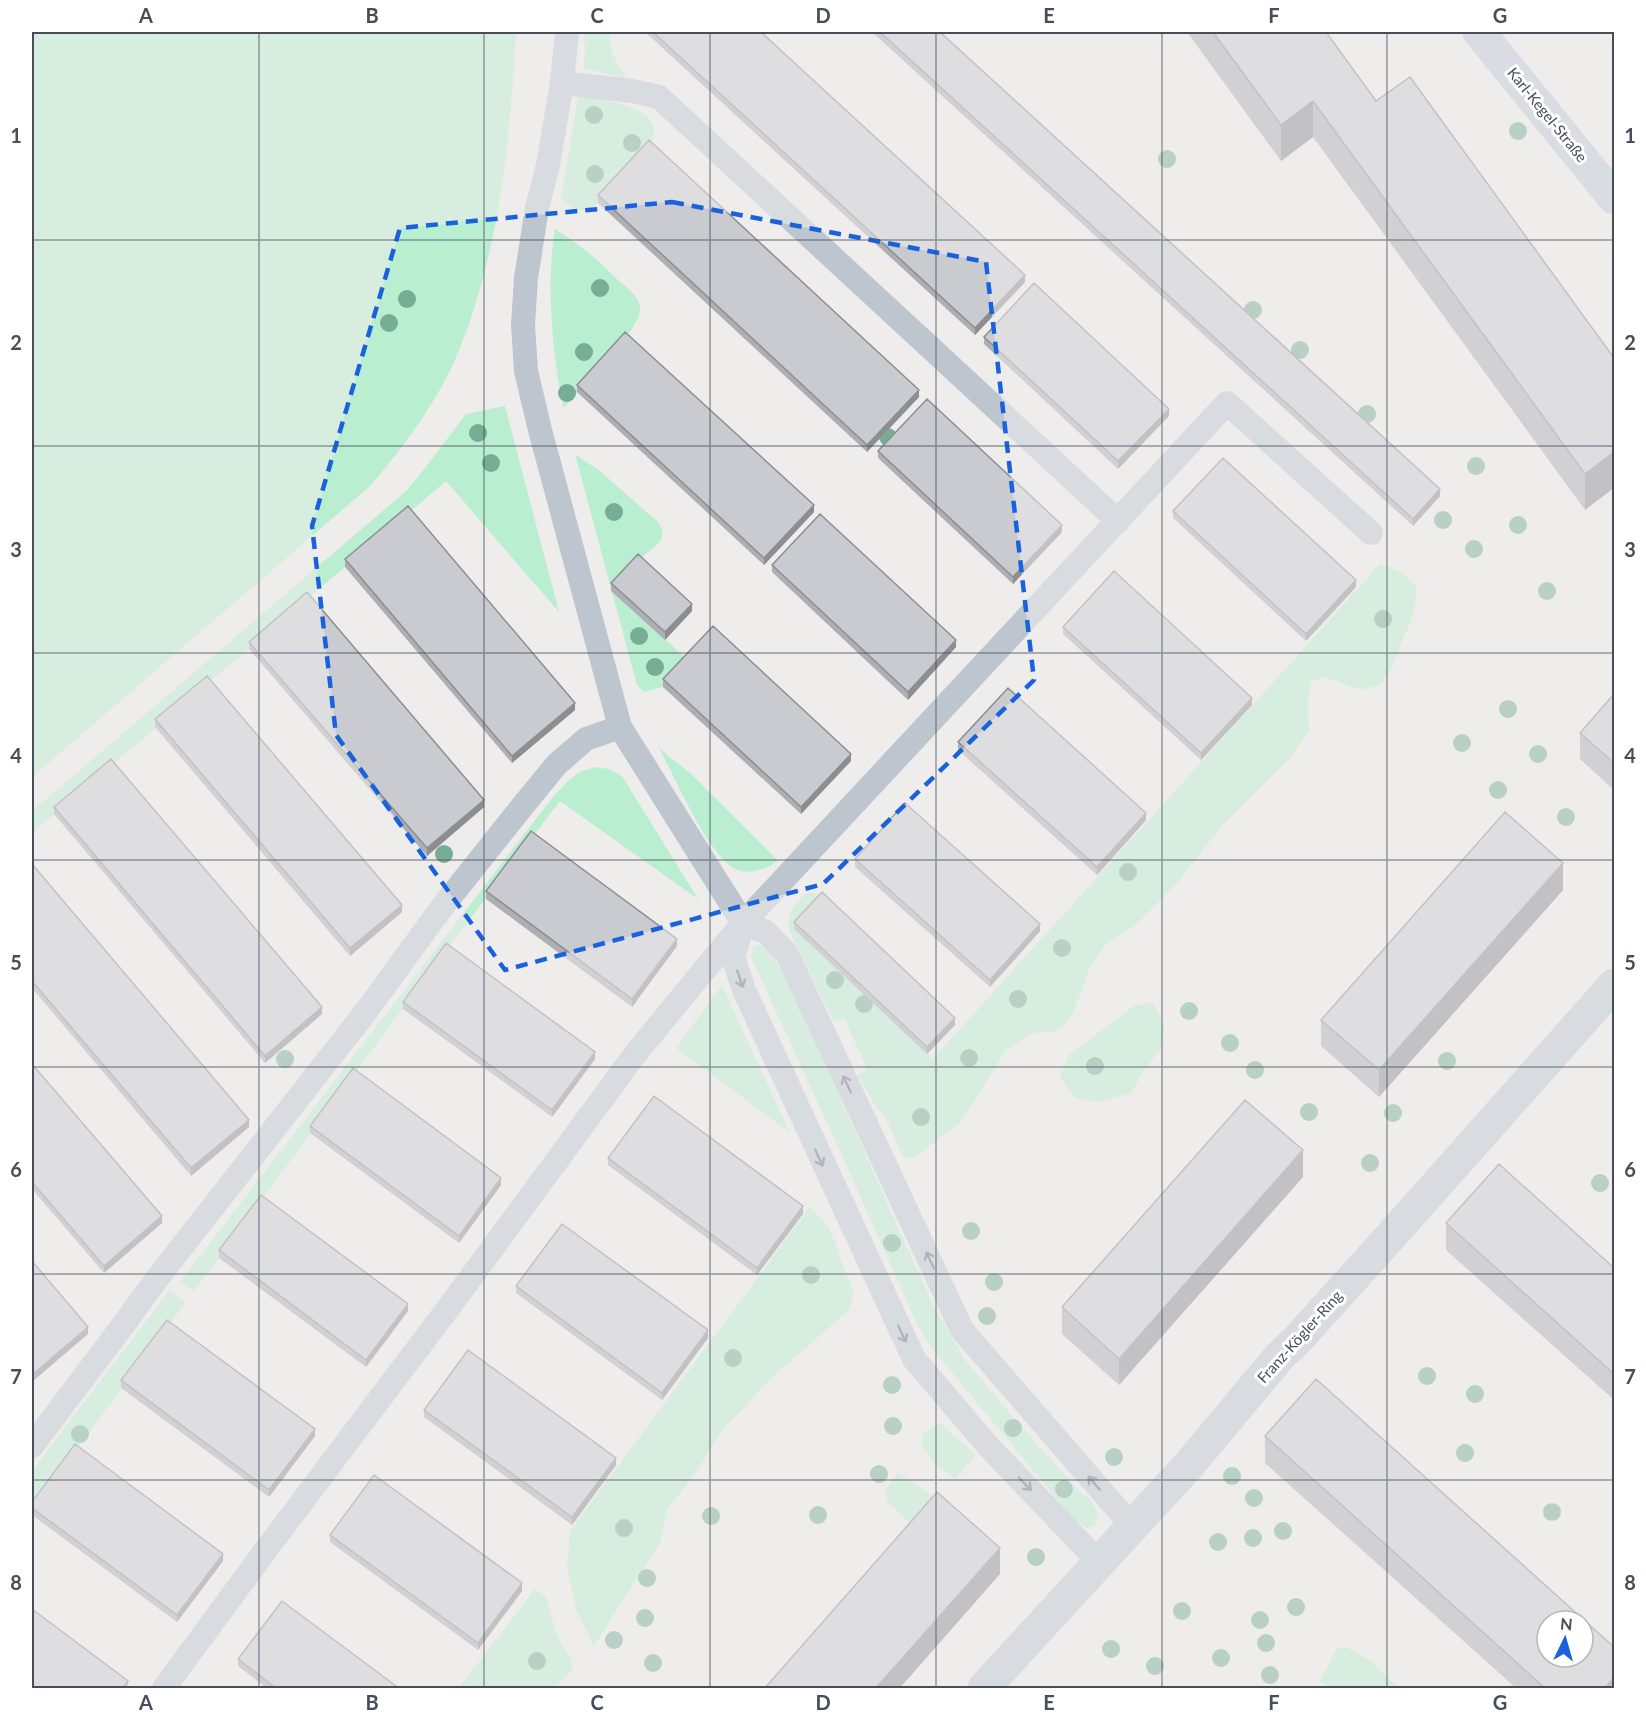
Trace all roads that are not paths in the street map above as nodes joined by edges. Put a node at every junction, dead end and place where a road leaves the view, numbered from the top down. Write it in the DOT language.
graph roads {
  1 [pos="567,32"];
  2 [pos="1479,32"];
  3 [pos="562,83"];
  4 [pos="1614,198"];
  5 [pos="1118,521"];
  6 [pos="1371,533"];
  7 [pos="620,727"];
  8 [pos="743,924"];
  9 [pos="1614,985"];
  10 [pos="32,1446"];
  11 [pos="1132,1527"];
  12 [pos="1100,1563"];
  13 [pos="164,1689"];
  14 [pos="984,1689"];
  1 -- 3 [label="lane"];
  2 -- 4 [label="street, Karl-Kegel-Straße"];
  3 -- 5 [label="lane"];
  3 -- 7 [label="lane"];
  5 -- 6 [label="lane"];
  5 -- 8 [label="lane"];
  7 -- 8 [label="lane"];
  7 -- 10 [label="lane"];
  11 -- 8 [label="lane, one-way"];
  8 -- 12 [label="lane, one-way"];
  8 -- 13 [label="lane"];
  9 -- 11 [label="street, Franz-Kögler-Ring"];
  11 -- 12 [label="street, Franz-Kögler-Ring"];
  12 -- 14 [label="street, Franz-Kögler-Ring"];
}
